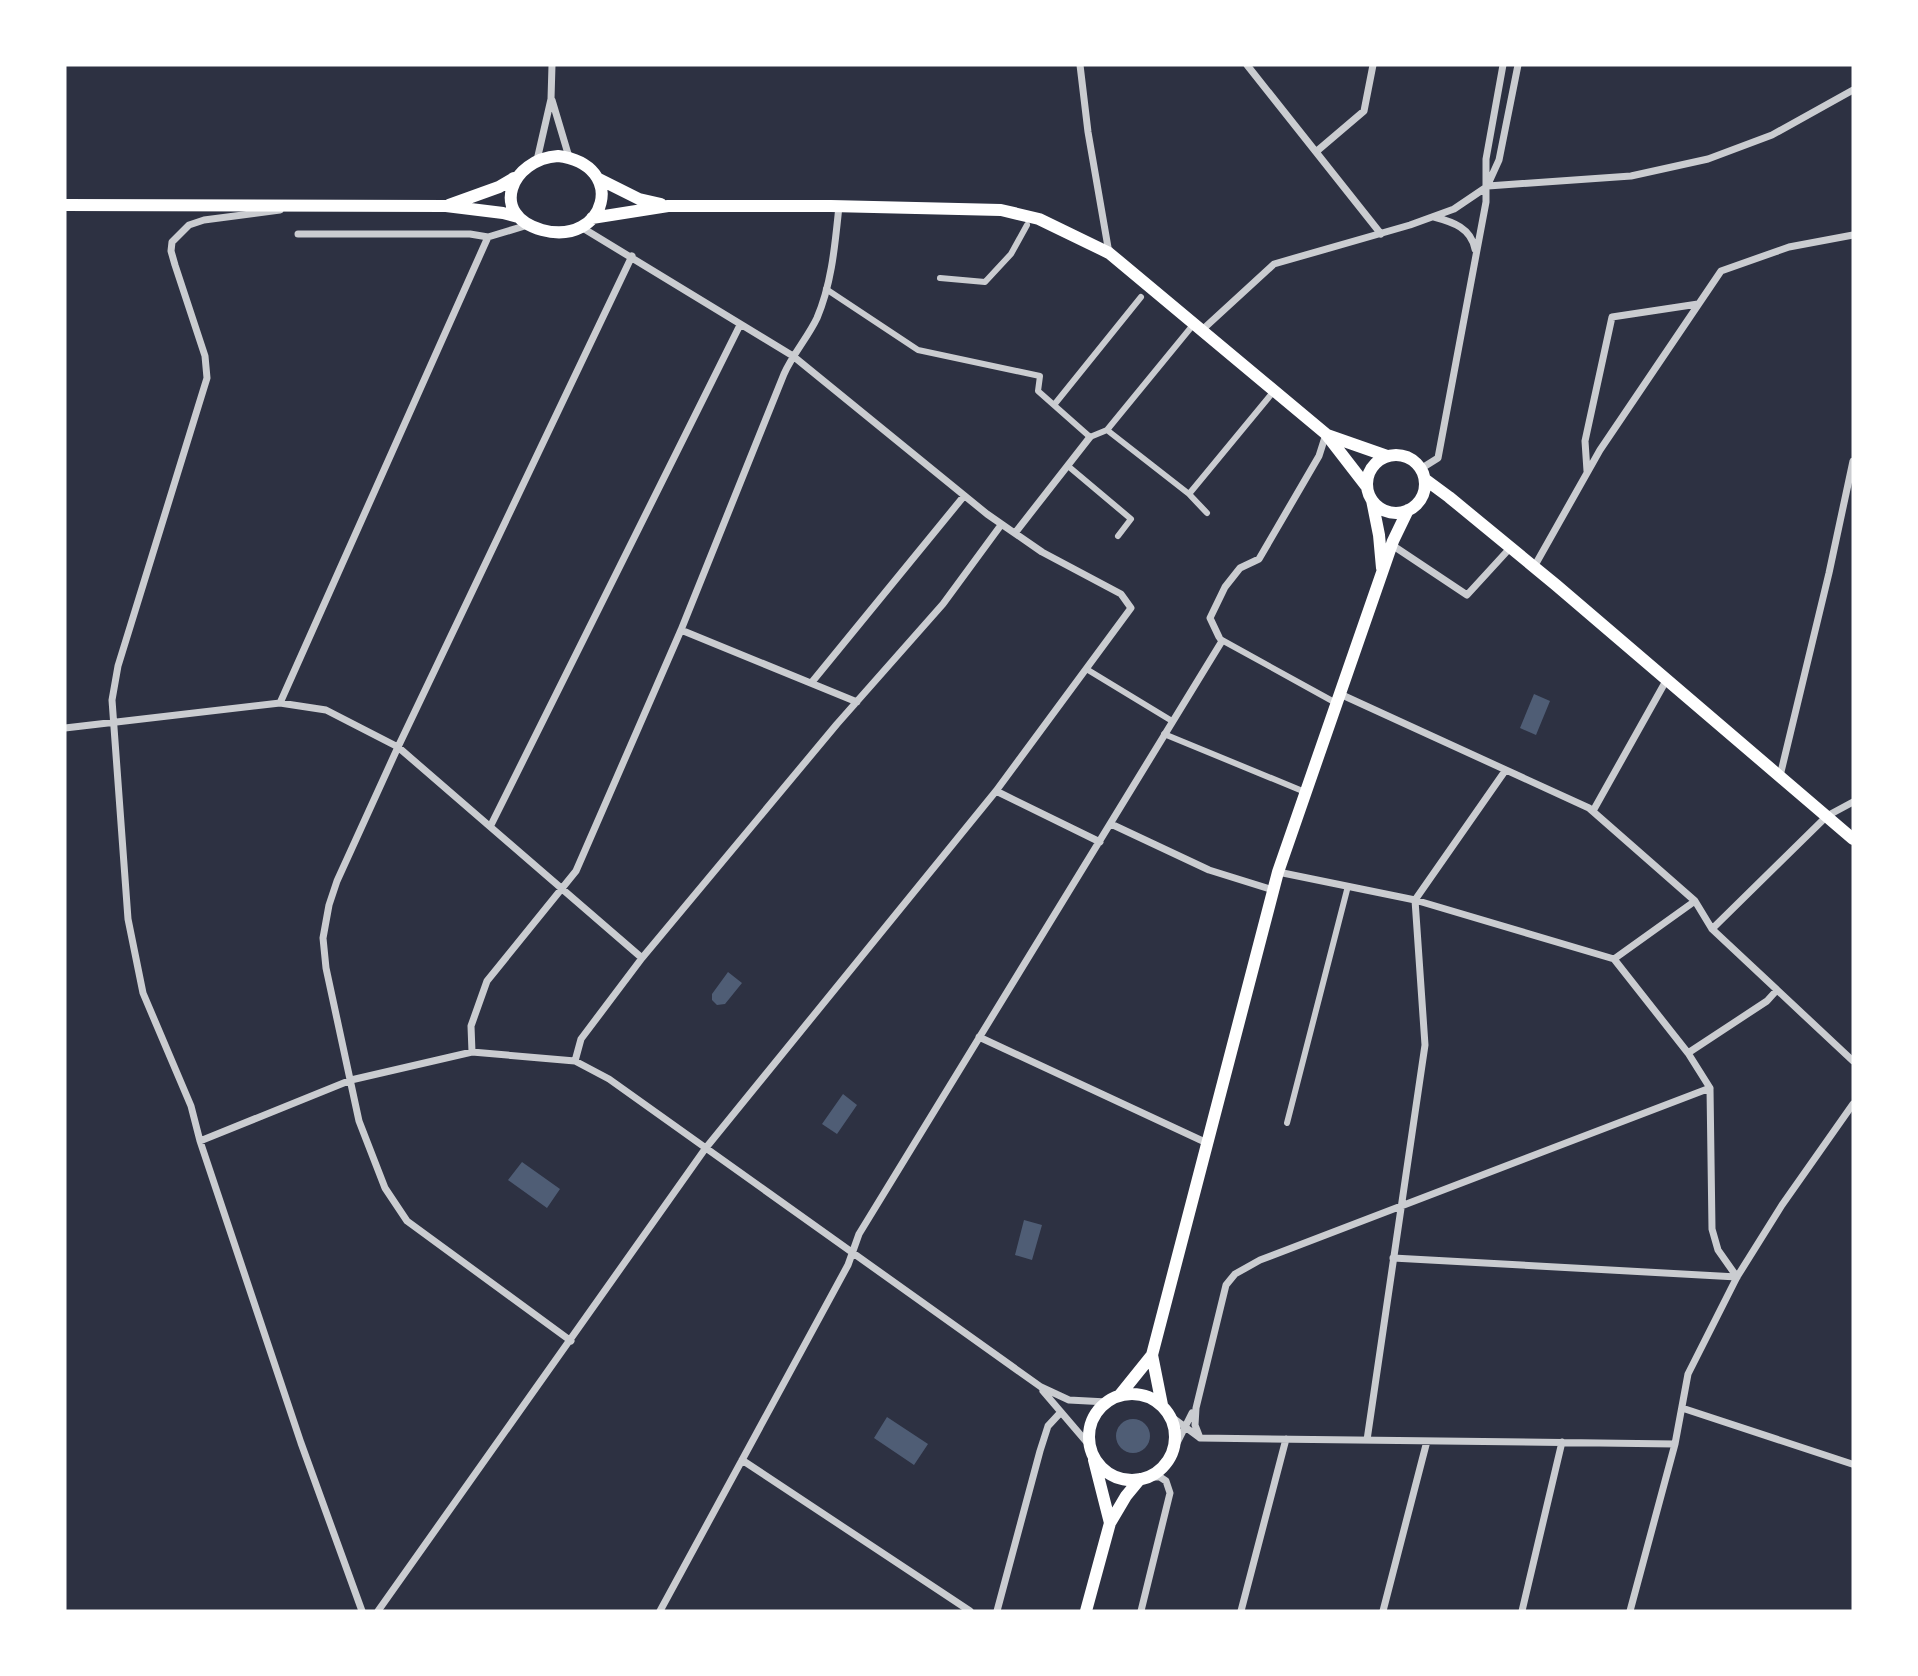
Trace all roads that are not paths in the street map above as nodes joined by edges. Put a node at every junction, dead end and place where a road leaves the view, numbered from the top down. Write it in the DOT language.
graph roads {
  1 [pos="552,65"];
  2 [pos="1080,65"];
  3 [pos="1247,65"];
  4 [pos="1373,65"];
  5 [pos="1503,65"];
  6 [pos="1518,65"];
  7 [pos="1852,91"];
  8 [pos="551,99"];
  9 [pos="1317,151"];
  10 [pos="569,157"];
  11 [pos="537,160"];
  12 [pos="514,178"];
  13 [pos="598,179"];
  14 [pos="1488,186"];
  15 [pos="65,205"];
  16 [pos="302,206"];
  17 [pos="446,206"];
  18 [pos="668,206"];
  19 [pos="839,206"];
  20 [pos="1434,217"];
  21 [pos="592,218"];
  22 [pos="524,221"];
  23 [pos="1027,225"];
  24 [pos="581,227"];
  25 [pos="298,234"];
  26 [pos="1381,234"];
  27 [pos="1853,235"];
  28 [pos="488,236"];
  29 [pos="1109,253"];
  30 [pos="632,256"];
  31 [pos="1476,257"];
  32 [pos="940,278"];
  33 [pos="826,289"];
  34 [pos="1141,297"];
  35 [pos="1698,304"];
  36 [pos="740,325"];
  37 [pos="1197,328"];
  38 [pos="793,356"];
  39 [pos="1274,391"];
  40 [pos="1054,405"];
  41 [pos="1107,430"];
  42 [pos="1326,434"];
  43 [pos="1090,437"];
  44 [pos="1387,456"];
  45 [pos="1853,461"];
  46 [pos="1069,466"];
  47 [pos="1587,472"];
  48 [pos="1424,481"];
  49 [pos="1369,493"];
  50 [pos="1189,494"];
  51 [pos="964,496"];
  52 [pos="1408,510"];
  53 [pos="1207,513"];
  54 [pos="1002,525"];
  55 [pos="1015,533"];
  56 [pos="1118,536"];
  57 [pos="1392,545"];
  58 [pos="1511,547"];
  59 [pos="1534,567"];
  60 [pos="1382,572"];
  61 [pos="681,630"];
  62 [pos="1221,639"];
  63 [pos="1088,670"];
  64 [pos="1667,679"];
  65 [pos="812,682"];
  66 [pos="1339,699"];
  67 [pos="858,702"];
  68 [pos="280,703"];
  69 [pos="1172,721"];
  70 [pos="113,723"];
  71 [pos="65,728"];
  72 [pos="1164,734"];
  73 [pos="398,747"];
  74 [pos="1505,771"];
  75 [pos="1780,776"];
  76 [pos="996,792"];
  77 [pos="1305,792"];
  78 [pos="1853,802"];
  79 [pos="1593,811"];
  80 [pos="1826,816"];
  81 [pos="1111,824"];
  82 [pos="491,825"];
  83 [pos="1853,839"];
  84 [pos="1100,842"];
  85 [pos="1278,872"];
  86 [pos="1348,886"];
  87 [pos="562,890"];
  88 [pos="1273,890"];
  89 [pos="1415,900"];
  90 [pos="1695,901"];
  91 [pos="1712,929"];
  92 [pos="642,958"];
  93 [pos="1614,959"];
  94 [pos="1776,991"];
  95 [pos="979,1037"];
  96 [pos="472,1052"];
  97 [pos="1688,1052"];
  98 [pos="1852,1056"];
  99 [pos="575,1061"];
  100 [pos="351,1080"];
  101 [pos="1710,1088"];
  102 [pos="1853,1104"];
  103 [pos="1287,1124"];
  104 [pos="200,1142"];
  105 [pos="1207,1143"];
  106 [pos="705,1149"];
  107 [pos="1401,1206"];
  108 [pos="853,1253"];
  109 [pos="1393,1258"];
  110 [pos="1737,1277"];
  111 [pos="571,1341"];
  112 [pos="1152,1355"];
  113 [pos="1041,1387"];
  114 [pos="1113,1399"];
  115 [pos="1195,1408"];
  116 [pos="1682,1408"];
  117 [pos="1166,1410"];
  118 [pos="1061,1412"];
  119 [pos="1185,1427"];
  120 [pos="1200,1438"];
  121 [pos="1286,1439"];
  122 [pos="1367,1440"];
  123 [pos="1427,1441"];
  124 [pos="1562,1442"];
  125 [pos="1675,1444"];
  126 [pos="1091,1452"];
  127 [pos="1172,1453"];
  128 [pos="742,1460"];
  129 [pos="1852,1464"];
  130 [pos="1145,1478"];
  131 [pos="1110,1523"];
  132 [pos="362,1611"];
  133 [pos="378,1611"];
  134 [pos="660,1611"];
  135 [pos="970,1611"];
  136 [pos="997,1611"];
  137 [pos="1086,1611"];
  138 [pos="1141,1611"];
  139 [pos="1241,1611"];
  140 [pos="1383,1611"];
  141 [pos="1522,1611"];
  142 [pos="1630,1611"];
  1 -- 8 [label="street"];
  2 -- 29 [label="street"];
  3 -- 9 [label="street"];
  4 -- 9 [label="street"];
  5 -- 14 [label="street"];
  6 -- 14 [label="street"];
  7 -- 14 [label="street"];
  8 -- 10 [label="street"];
  8 -- 11 [label="street"];
  9 -- 26 [label="street"];
  10 -- 11 [label="main road"];
  10 -- 13 [label="main road"];
  11 -- 12 [label="main road"];
  12 -- 17 [label="main road"];
  12 -- 22 [label="main road"];
  13 -- 18 [label="main road"];
  13 -- 21 [label="main road"];
  14 -- 20 [label="street"];
  14 -- 31 [label="street"];
  15 -- 16 [label="main road"];
  16 -- 17 [label="main road"];
  16 -- 70 [label="street"];
  17 -- 22 [label="main road"];
  18 -- 19 [label="main road"];
  18 -- 21 [label="main road"];
  19 -- 29 [label="main road"];
  19 -- 33 [label="street"];
  20 -- 26 [label="street"];
  20 -- 31 [label="street"];
  21 -- 24 [label="main road"];
  22 -- 24 [label="main road"];
  22 -- 28 [label="street"];
  23 -- 32 [label="street"];
  24 -- 30 [label="street"];
  25 -- 28 [label="street"];
  26 -- 37 [label="street"];
  27 -- 35 [label="street"];
  28 -- 68 [label="street"];
  29 -- 37 [label="main road"];
  30 -- 36 [label="street"];
  30 -- 73 [label="street"];
  31 -- 48 [label="street"];
  33 -- 38 [label="street"];
  33 -- 40 [label="street"];
  34 -- 40 [label="street"];
  35 -- 47 [label="street"];
  35 -- 47 [label="street"];
  36 -- 38 [label="street"];
  36 -- 82 [label="street"];
  37 -- 39 [label="main road"];
  37 -- 41 [label="street"];
  38 -- 51 [label="street"];
  38 -- 61 [label="street"];
  39 -- 42 [label="main road"];
  39 -- 50 [label="street"];
  40 -- 43 [label="street"];
  41 -- 43 [label="street"];
  41 -- 50 [label="street"];
  42 -- 44 [label="main road"];
  42 -- 49 [label="main road"];
  42 -- 62 [label="street"];
  43 -- 46 [label="street"];
  44 -- 48 [label="main road"];
  44 -- 49 [label="main road"];
  45 -- 75 [label="street"];
  46 -- 55 [label="street"];
  46 -- 56 [label="street"];
  47 -- 59 [label="street"];
  48 -- 52 [label="main road"];
  48 -- 58 [label="main road"];
  49 -- 52 [label="main road"];
  49 -- 60 [label="main road"];
  50 -- 53 [label="street"];
  51 -- 54 [label="street"];
  51 -- 65 [label="street"];
  52 -- 57 [label="main road"];
  54 -- 55 [label="street"];
  54 -- 67 [label="street"];
  55 -- 63 [label="street"];
  57 -- 58 [label="street"];
  57 -- 60 [label="main road"];
  58 -- 59 [label="main road"];
  59 -- 64 [label="main road"];
  60 -- 66 [label="main road"];
  61 -- 65 [label="street"];
  61 -- 87 [label="street"];
  62 -- 66 [label="street"];
  62 -- 69 [label="street"];
  63 -- 69 [label="street"];
  63 -- 76 [label="street"];
  64 -- 75 [label="main road"];
  64 -- 79 [label="street"];
  65 -- 67 [label="street"];
  66 -- 74 [label="street"];
  66 -- 77 [label="main road"];
  67 -- 92 [label="street"];
  68 -- 70 [label="street"];
  68 -- 73 [label="street"];
  69 -- 72 [label="street"];
  70 -- 71 [label="street"];
  70 -- 104 [label="street"];
  72 -- 77 [label="street"];
  72 -- 81 [label="street"];
  73 -- 82 [label="street"];
  73 -- 100 [label="street"];
  74 -- 79 [label="street"];
  74 -- 89 [label="street"];
  75 -- 80 [label="main road"];
  76 -- 84 [label="street"];
  76 -- 106 [label="street"];
  77 -- 85 [label="main road"];
  78 -- 80 [label="street"];
  79 -- 90 [label="street"];
  80 -- 83 [label="main road"];
  80 -- 91 [label="street"];
  81 -- 84 [label="street"];
  81 -- 88 [label="street"];
  82 -- 87 [label="street"];
  84 -- 95 [label="street"];
  85 -- 86 [label="street"];
  85 -- 88 [label="main road"];
  86 -- 89 [label="street"];
  86 -- 103 [label="street"];
  87 -- 92 [label="street"];
  87 -- 96 [label="street"];
  88 -- 105 [label="main road"];
  89 -- 93 [label="street"];
  89 -- 107 [label="street"];
  90 -- 91 [label="street"];
  90 -- 93 [label="street"];
  91 -- 94 [label="street"];
  92 -- 99 [label="street"];
  93 -- 97 [label="street"];
  94 -- 97 [label="street"];
  94 -- 98 [label="street"];
  95 -- 105 [label="street"];
  95 -- 108 [label="street"];
  96 -- 99 [label="street"];
  96 -- 100 [label="street"];
  97 -- 101 [label="street"];
  99 -- 106 [label="street"];
  100 -- 104 [label="street"];
  100 -- 111 [label="street"];
  101 -- 107 [label="street"];
  101 -- 110 [label="street"];
  102 -- 110 [label="street"];
  104 -- 132 [label="street"];
  105 -- 112 [label="main road"];
  106 -- 108 [label="street"];
  106 -- 111 [label="street"];
  107 -- 109 [label="street"];
  107 -- 115 [label="street"];
  108 -- 113 [label="street"];
  108 -- 128 [label="street"];
  109 -- 110 [label="street"];
  109 -- 122 [label="street"];
  110 -- 116 [label="street"];
  111 -- 133 [label="street"];
  112 -- 114 [label="main road"];
  112 -- 117 [label="main road"];
  113 -- 114 [label="street"];
  113 -- 118 [label="street"];
  114 -- 117 [label="main road"];
  114 -- 126 [label="main road"];
  115 -- 119 [label="street"];
  115 -- 120 [label="street"];
  116 -- 125 [label="street"];
  116 -- 129 [label="street"];
  117 -- 119 [label="street"];
  117 -- 127 [label="main road"];
  118 -- 126 [label="street"];
  118 -- 136 [label="street"];
  119 -- 120 [label="street"];
  119 -- 127 [label="street"];
  120 -- 121 [label="street"];
  121 -- 122 [label="street"];
  121 -- 139 [label="street"];
  122 -- 123 [label="street"];
  123 -- 124 [label="street"];
  123 -- 140 [label="street"];
  124 -- 125 [label="street"];
  124 -- 141 [label="street"];
  125 -- 142 [label="street"];
  126 -- 130 [label="main road"];
  126 -- 131 [label="main road"];
  127 -- 130 [label="main road"];
  128 -- 134 [label="street"];
  128 -- 135 [label="street"];
  130 -- 131 [label="main road"];
  130 -- 138 [label="street"];
  131 -- 137 [label="main road"];
}
